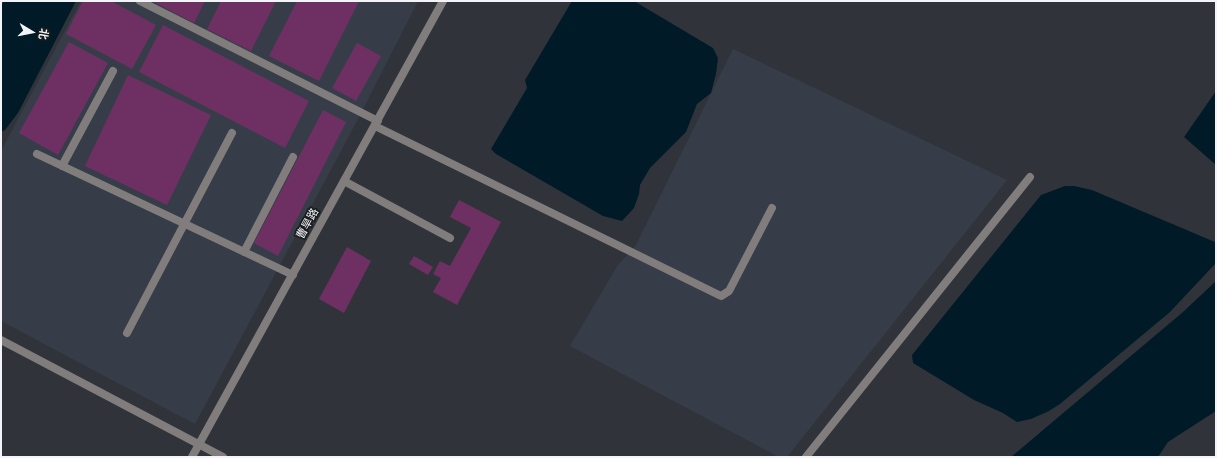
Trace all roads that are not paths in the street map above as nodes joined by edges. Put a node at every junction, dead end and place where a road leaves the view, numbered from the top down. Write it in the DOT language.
graph roads {
  1 [pos="140,1"];
  2 [pos="443,1"];
  3 [pos="113,70"];
  4 [pos="376,123"];
  5 [pos="232,133"];
  6 [pos="36,154"];
  7 [pos="293,158"];
  8 [pos="62,166"];
  9 [pos="1030,177"];
  10 [pos="344,181"];
  11 [pos="772,208"];
  12 [pos="184,224"];
  13 [pos="450,238"];
  14 [pos="244,252"];
  15 [pos="293,275"];
  16 [pos="126,334"];
  17 [pos="1,340"];
  18 [pos="200,444"];
  19 [pos="192,457"];
  20 [pos="223,457"];
  21 [pos="806,457"];
  1 -- 4 [label="street"];
  2 -- 4 [label="street, 曹旱路"];
  3 -- 8 [label="street"];
  4 -- 10 [label="street, 曹旱路"];
  4 -- 11 [label="street"];
  5 -- 12 [label="street"];
  6 -- 8 [label="street"];
  7 -- 14 [label="street"];
  8 -- 12 [label="street"];
  9 -- 21 [label="street"];
  10 -- 13 [label="street"];
  10 -- 15 [label="street, 曹旱路"];
  12 -- 14 [label="street"];
  12 -- 16 [label="street"];
  14 -- 15 [label="street"];
  15 -- 18 [label="street, 曹旱路"];
  17 -- 18 [label="street"];
  18 -- 19 [label="street, 曹旱路"];
  18 -- 20 [label="street"];
}
